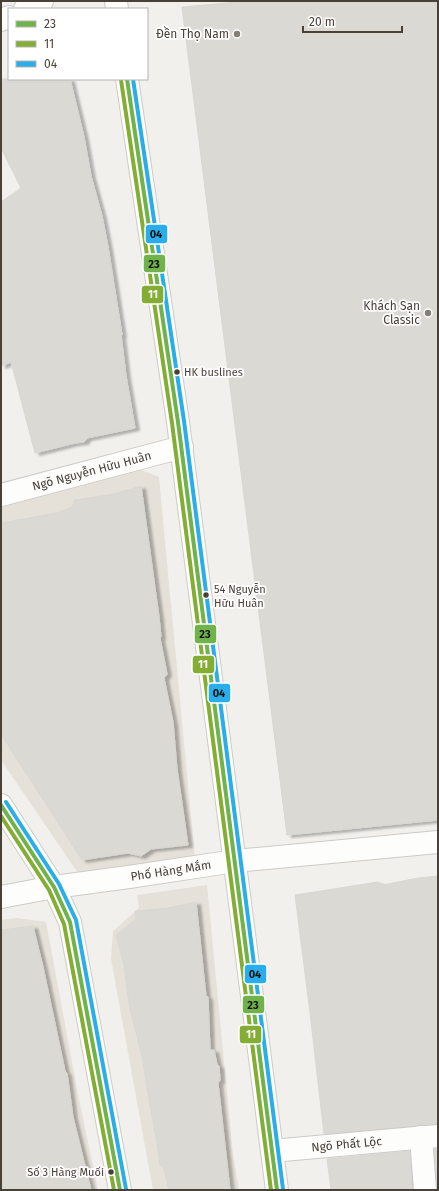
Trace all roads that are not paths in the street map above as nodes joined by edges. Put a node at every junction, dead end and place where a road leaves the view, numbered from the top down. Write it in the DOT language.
graph roads {
  1 [pos="42,1"];
  2 [pos="27,8"];
  3 [pos="127,80"];
  4 [pos="182,447"];
  5 [pos="1,495"];
  6 [pos="1,805"];
  7 [pos="438,842"];
  8 [pos="234,861"];
  9 [pos="54,887"];
  10 [pos="1,897"];
  11 [pos="429,1136"];
  12 [pos="272,1151"];
  13 [pos="120,1190"];
  14 [pos="277,1190"];
  15 [pos="426,1190"];
  1 -- 2 [label="street"];
  3 -- 4 [label="street"];
  4 -- 5 [label="street, Ngõ Nguyễn Hữu Huân"];
  4 -- 8 [label="street"];
  6 -- 9 [label="street"];
  7 -- 8 [label="street, Phố Hàng Mắm"];
  8 -- 9 [label="street, Phố Hàng Mắm"];
  8 -- 12 [label="street"];
  9 -- 10 [label="street, Phố Hàng Mắm"];
  9 -- 13 [label="street"];
  11 -- 12 [label="street, Ngõ Phất Lộc"];
  11 -- 15 [label="street, Ngõ Phất Lộc"];
  12 -- 14 [label="street"];
}
